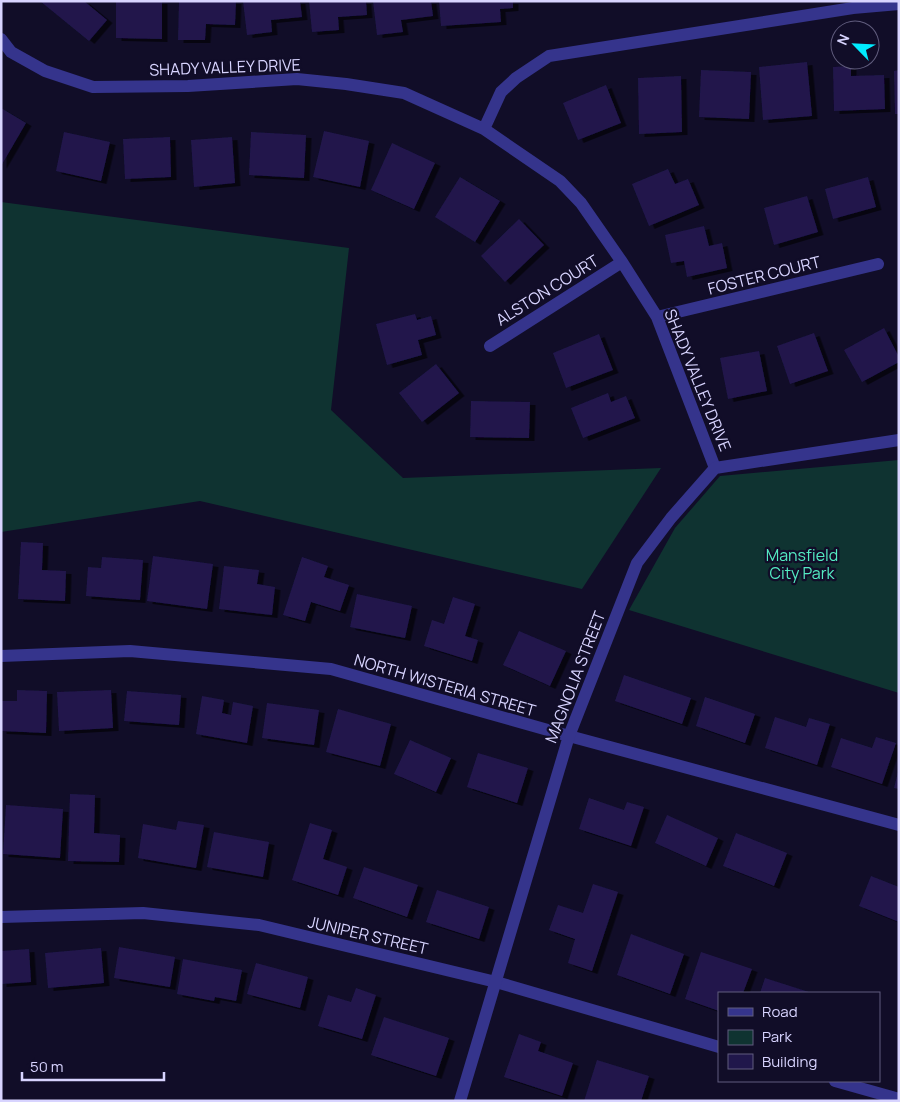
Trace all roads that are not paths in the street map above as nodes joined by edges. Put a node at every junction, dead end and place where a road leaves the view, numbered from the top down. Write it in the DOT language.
graph roads {
  1 [pos="899,4"];
  2 [pos="1,39"];
  3 [pos="484,129"];
  4 [pos="622,262"];
  5 [pos="878,264"];
  6 [pos="657,317"];
  7 [pos="490,346"];
  8 [pos="899,440"];
  9 [pos="715,468"];
  10 [pos="1,656"];
  11 [pos="569,736"];
  12 [pos="899,825"];
  13 [pos="1,917"];
  14 [pos="496,982"];
  15 [pos="718,1047"];
  16 [pos="839,1082"];
  17 [pos="899,1099"];
  18 [pos="460,1101"];
  1 -- 3 [label="street"];
  2 -- 3 [label="street, SHADY VALLEY DRIVE"];
  3 -- 4 [label="street, SHADY VALLEY DRIVE"];
  4 -- 6 [label="street, SHADY VALLEY DRIVE"];
  4 -- 7 [label="street, ALSTON COURT"];
  5 -- 6 [label="street, FOSTER COURT"];
  6 -- 9 [label="street, SHADY VALLEY DRIVE"];
  8 -- 9 [label="street"];
  9 -- 11 [label="street, MAGNOLIA STREET"];
  10 -- 11 [label="street, NORTH WISTERIA STREET"];
  11 -- 12 [label="street, NORTH WISTERIA STREET"];
  11 -- 14 [label="street, MAGNOLIA STREET"];
  13 -- 14 [label="street, JUNIPER STREET"];
  14 -- 15 [label="street, JUNIPER STREET"];
  14 -- 18 [label="street, MAGNOLIA STREET"];
  16 -- 17 [label="street"];
}
